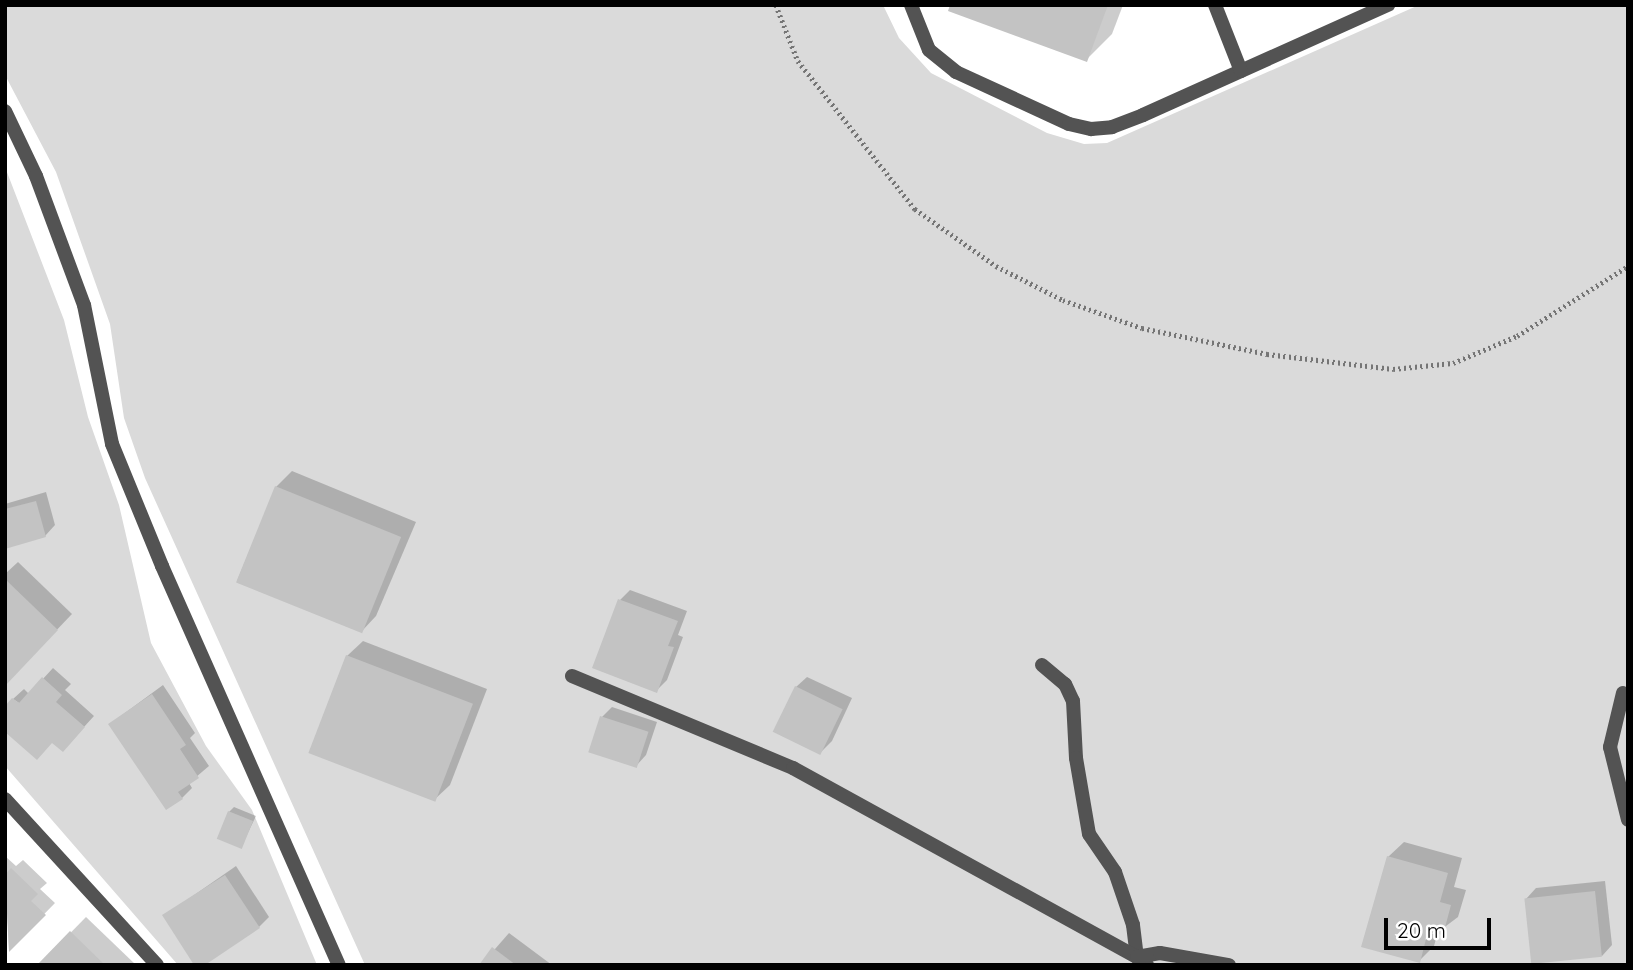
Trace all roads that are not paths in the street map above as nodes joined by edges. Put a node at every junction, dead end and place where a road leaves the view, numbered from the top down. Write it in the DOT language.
graph roads {
  1 [pos="911,5"];
  2 [pos="1215,5"];
  3 [pos="1388,5"];
  4 [pos="1241,71"];
  5 [pos="5,111"];
  6 [pos="1042,664"];
  7 [pos="572,676"];
  8 [pos="1623,692"];
  9 [pos="5,799"];
  10 [pos="1628,820"];
  11 [pos="1142,962"];
  12 [pos="157,965"];
  13 [pos="339,965"];
  14 [pos="1228,965"];
  1 -- 4 [label="street"];
  2 -- 4 [label="street"];
  3 -- 4 [label="street"];
  5 -- 13 [label="street"];
  6 -- 11 [label="street"];
  7 -- 11 [label="street"];
  8 -- 10 [label="street"];
  9 -- 12 [label="street"];
  11 -- 14 [label="street"];
}
